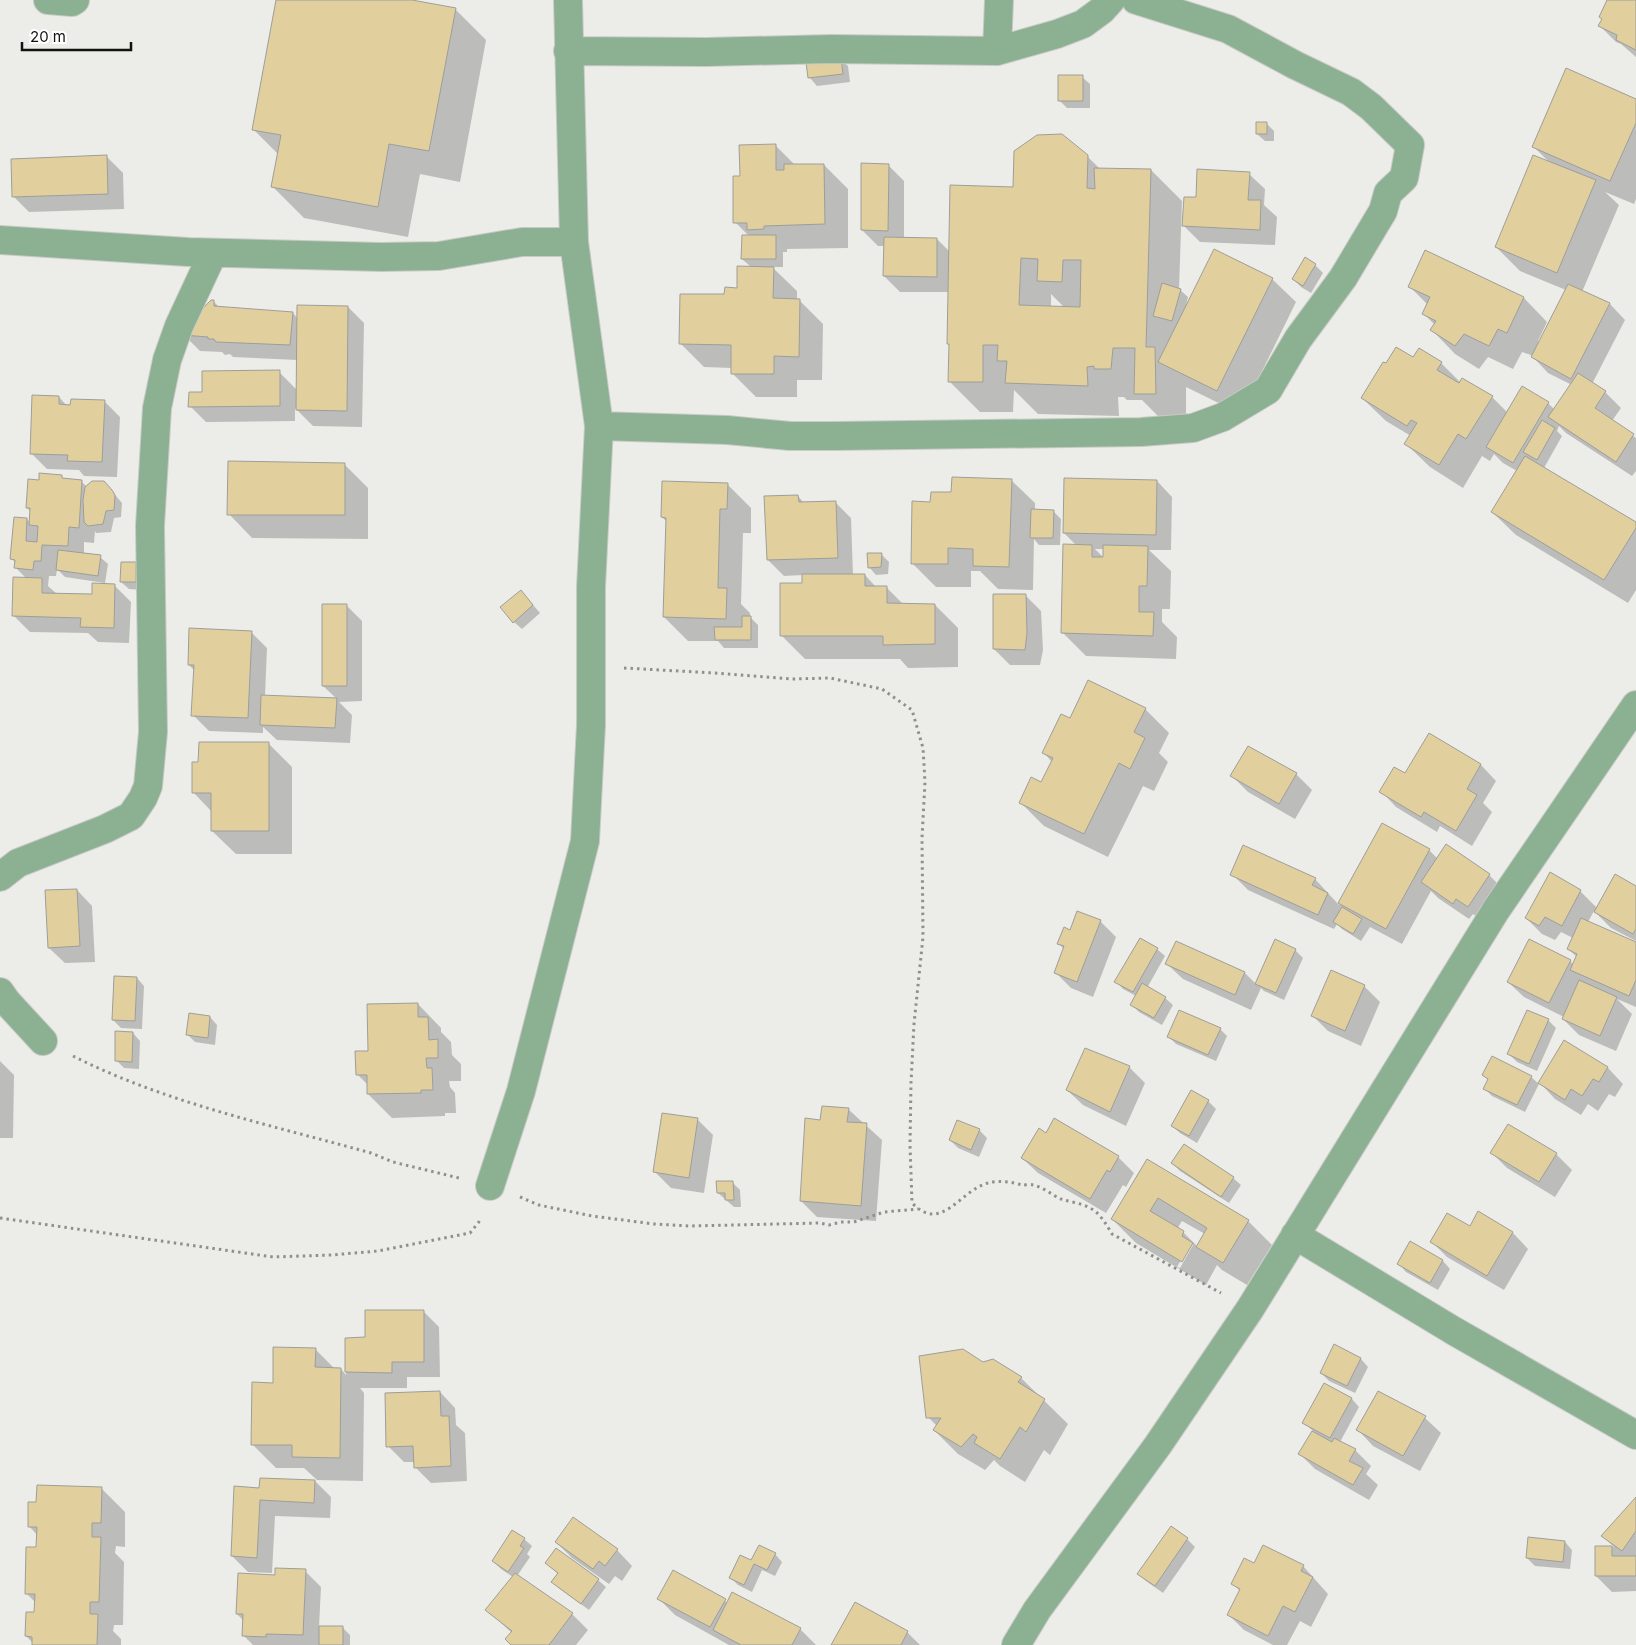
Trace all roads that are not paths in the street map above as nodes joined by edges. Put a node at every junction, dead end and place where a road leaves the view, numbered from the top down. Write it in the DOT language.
graph roads {
  1 [pos="48,0"];
  2 [pos="75,0"];
  3 [pos="568,0"];
  4 [pos="999,0"];
  5 [pos="1111,0"];
  6 [pos="1136,0"];
  7 [pos="568,51"];
  8 [pos="997,51"];
  9 [pos="1,240"];
  10 [pos="574,242"];
  11 [pos="213,253"];
  12 [pos="600,426"];
  13 [pos="1636,705"];
  14 [pos="0,877"];
  15 [pos="0,992"];
  16 [pos="43,1041"];
  17 [pos="490,1186"];
  18 [pos="1295,1234"];
  19 [pos="1636,1435"];
  20 [pos="1016,1645"];
  1 -- 2 [label="street"];
  3 -- 7 [label="street"];
  4 -- 8 [label="street"];
  5 -- 8 [label="street"];
  6 -- 12 [label="street"];
  7 -- 8 [label="street"];
  7 -- 10 [label="street"];
  9 -- 11 [label="street"];
  10 -- 11 [label="street"];
  10 -- 12 [label="street"];
  11 -- 14 [label="street"];
  12 -- 17 [label="street"];
  13 -- 18 [label="street"];
  15 -- 16 [label="street"];
  18 -- 19 [label="street"];
  18 -- 20 [label="street"];
}
